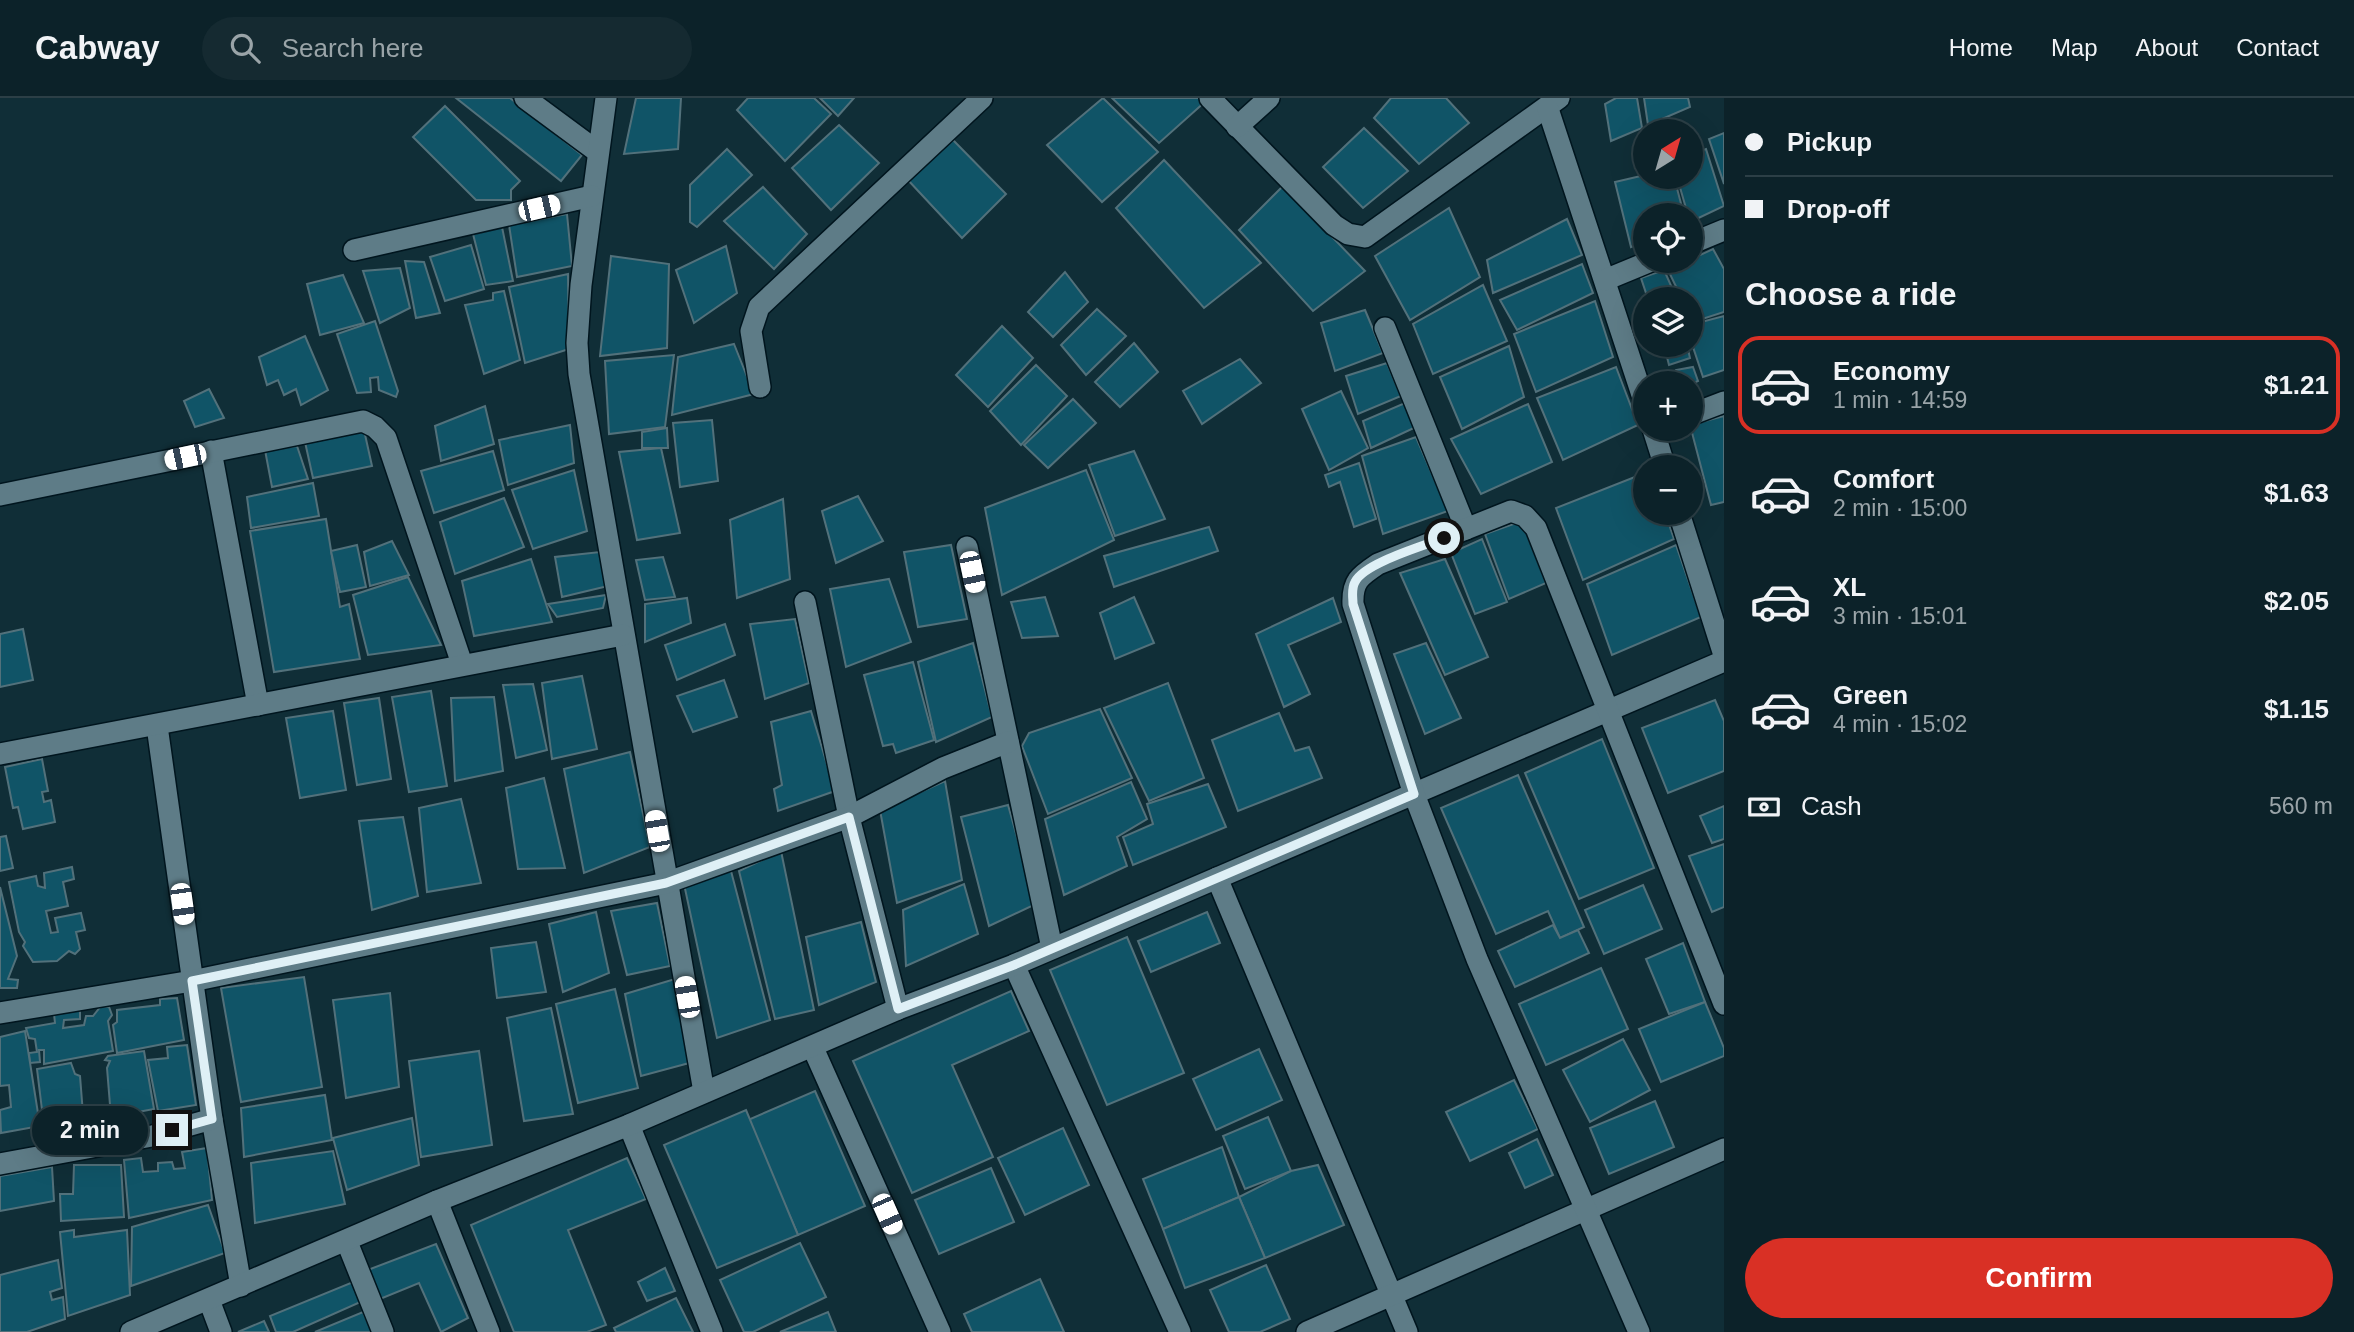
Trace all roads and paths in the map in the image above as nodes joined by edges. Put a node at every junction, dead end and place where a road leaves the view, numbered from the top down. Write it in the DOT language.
graph roads {
  1 [pos="525,98"];
  2 [pos="606,98"];
  3 [pos="982,98"];
  4 [pos="1210,98"];
  5 [pos="1269,98"];
  6 [pos="1553,103"];
  7 [pos="1237,127"];
  8 [pos="598,152"];
  9 [pos="592,196"];
  10 [pos="1724,230"];
  11 [pos="1703,239"];
  12 [pos="354,250"];
  13 [pos="1633,269"];
  14 [pos="1605,281"];
  15 [pos="1385,328"];
  16 [pos="1634,371"];
  17 [pos="760,387"];
  18 [pos="1724,402"];
  19 [pos="1703,410"];
  20 [pos="211,451"];
  21 [pos="0,495"];
  22 [pos="1683,525"];
  23 [pos="1466,529"];
  24 [pos="967,547"];
  25 [pos="805,602"];
  26 [pos="623,635"];
  27 [pos="1724,656"];
  28 [pos="1724,661"];
  29 [pos="462,664"];
  30 [pos="258,705"];
  31 [pos="1609,710"];
  32 [pos="157,726"];
  33 [pos="1008,741"];
  34 [pos="0,754"];
  35 [pos="1414,794"];
  36 [pos="849,817"];
  37 [pos="1217,878"];
  38 [pos="666,883"];
  39 [pos="1052,948"];
  40 [pos="1014,965"];
  41 [pos="192,981"];
  42 [pos="1724,1004"];
  43 [pos="898,1009"];
  44 [pos="0,1013"];
  45 [pos="813,1048"];
  46 [pos="704,1092"];
  47 [pos="212,1119"];
  48 [pos="629,1125"];
  49 [pos="1724,1149"];
  50 [pos="0,1164"];
  51 [pos="437,1201"];
  52 [pos="1588,1209"];
  53 [pos="347,1242"];
  54 [pos="241,1286"];
  55 [pos="1390,1296"];
  56 [pos="209,1300"];
  57 [pos="131,1332"];
  58 [pos="221,1332"];
  59 [pos="383,1332"];
  60 [pos="489,1332"];
  61 [pos="712,1332"];
  62 [pos="940,1332"];
  63 [pos="1180,1332"];
  64 [pos="1307,1332"];
  65 [pos="1407,1332"];
  66 [pos="1639,1332"];
  1 -- 8 [label="street"];
  2 -- 8 [label="street"];
  3 -- 17 [label="street"];
  4 -- 7 [label="street"];
  5 -- 7 [label="street"];
  6 -- 7 [label="street"];
  6 -- 14 [label="street"];
  8 -- 9 [label="street"];
  9 -- 12 [label="street"];
  9 -- 26 [label="street"];
  10 -- 11 [label="street"];
  13 -- 14 [label="street"];
  14 -- 16 [label="street"];
  15 -- 23 [label="street"];
  18 -- 19 [label="street"];
  20 -- 21 [label="street"];
  20 -- 29 [label="street"];
  20 -- 30 [label="street"];
  22 -- 27 [label="street"];
  23 -- 31 [label="street"];
  23 -- 35 [label="street"];
  24 -- 33 [label="street"];
  25 -- 36 [label="street"];
  26 -- 29 [label="street"];
  26 -- 38 [label="street"];
  28 -- 31 [label="street"];
  29 -- 30 [label="street"];
  30 -- 32 [label="street"];
  31 -- 35 [label="street"];
  31 -- 42 [label="street"];
  32 -- 34 [label="street"];
  32 -- 41 [label="street"];
  33 -- 36 [label="street"];
  33 -- 39 [label="street"];
  35 -- 37 [label="street"];
  35 -- 52 [label="street"];
  36 -- 38 [label="street"];
  36 -- 43 [label="street"];
  37 -- 39 [label="street"];
  37 -- 55 [label="street"];
  38 -- 41 [label="street"];
  38 -- 46 [label="street"];
  39 -- 40 [label="street"];
  40 -- 43 [label="street"];
  40 -- 63 [label="street"];
  41 -- 44 [label="street"];
  41 -- 47 [label="street"];
  43 -- 45 [label="street"];
  45 -- 46 [label="street"];
  45 -- 62 [label="street"];
  46 -- 48 [label="street"];
  47 -- 50 [label="street"];
  47 -- 54 [label="street"];
  48 -- 51 [label="street"];
  48 -- 61 [label="street"];
  49 -- 52 [label="street"];
  51 -- 53 [label="street"];
  51 -- 60 [label="street"];
  52 -- 55 [label="street"];
  52 -- 66 [label="street"];
  53 -- 54 [label="street"];
  53 -- 59 [label="street"];
  54 -- 56 [label="street"];
  55 -- 64 [label="street"];
  55 -- 65 [label="street"];
  56 -- 57 [label="street"];
  56 -- 58 [label="street"];
}
